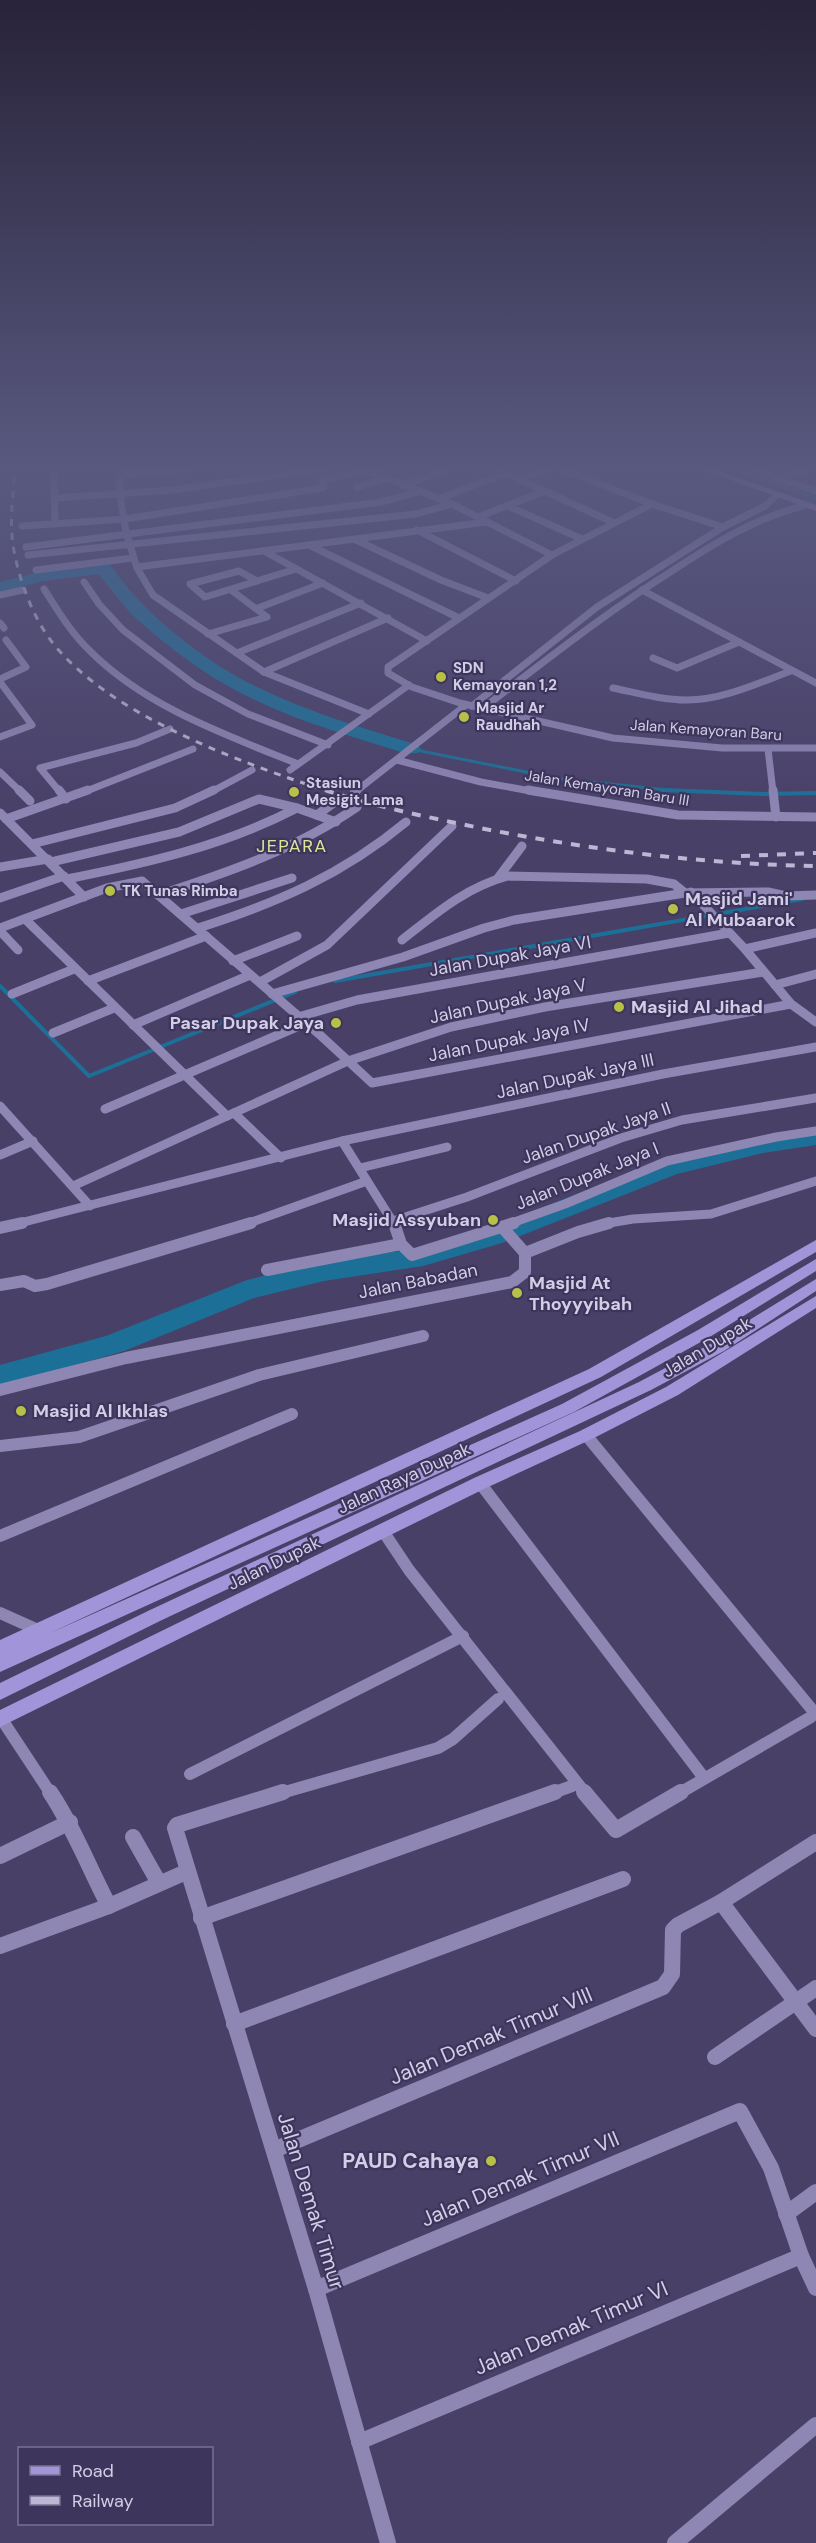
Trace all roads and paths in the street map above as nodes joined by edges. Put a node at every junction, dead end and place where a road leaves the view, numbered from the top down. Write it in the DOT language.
graph roads {
  1 [pos="84,582"];
  2 [pos="143,582"];
  3 [pos="199,582"];
  4 [pos="257,582"];
  5 [pos="319,582"];
  6 [pos="384,582"];
  7 [pos="445,582"];
  8 [pos="515,582"];
  9 [pos="639,582"];
  10 [pos="655,582"];
  11 [pos="323,584"];
  12 [pos="44,589"];
  13 [pos="23,590"];
  14 [pos="642,590"];
  15 [pos="231,591"];
  16 [pos="0,595"];
  17 [pos="488,598"];
  18 [pos="361,603"];
  19 [pos="258,609"];
  20 [pos="388,618"];
  21 [pos="459,618"];
  22 [pos="574,625"];
  23 [pos="588,628"];
  24 [pos="208,634"];
  25 [pos="6,640"];
  26 [pos="427,640"];
  27 [pos="740,642"];
  28 [pos="237,653"];
  29 [pos="653,658"];
  30 [pos="791,670"];
  31 [pos="264,672"];
  32 [pos="0,680"];
  33 [pos="816,683"];
  34 [pos="409,685"];
  35 [pos="613,688"];
  36 [pos="469,706"];
  37 [pos="482,709"];
  38 [pos="369,714"];
  39 [pos="170,729"];
  40 [pos="0,737"];
  41 [pos="328,744"];
  42 [pos="768,748"];
  43 [pos="816,748"];
  44 [pos="193,749"];
  45 [pos="397,760"];
  46 [pos="298,764"];
  47 [pos="252,770"];
  48 [pos="290,770"];
  49 [pos="0,772"];
  50 [pos="354,793"];
  51 [pos="66,799"];
  52 [pos="339,799"];
  53 [pos="30,801"];
  54 [pos="357,807"];
  55 [pos="297,808"];
  56 [pos="317,814"];
  57 [pos="776,817"];
  58 [pos="816,817"];
  59 [pos="6,819"];
  60 [pos="336,822"];
  61 [pos="406,822"];
  62 [pos="452,826"];
  63 [pos="0,827"];
  64 [pos="32,844"];
  65 [pos="522,846"];
  66 [pos="49,861"];
  67 [pos="0,867"];
  68 [pos="66,878"];
  69 [pos="292,878"];
  70 [pos="498,878"];
  71 [pos="688,892"];
  72 [pos="159,895"];
  73 [pos="816,895"];
  74 [pos="84,897"];
  75 [pos="0,898"];
  76 [pos="181,914"];
  77 [pos="25,919"];
  78 [pos="198,928"];
  79 [pos="0,929"];
  80 [pos="729,933"];
  81 [pos="816,933"];
  82 [pos="206,936"];
  83 [pos="297,936"];
  84 [pos="402,940"];
  85 [pos="745,949"];
  86 [pos="18,950"];
  87 [pos="233,961"];
  88 [pos="74,969"];
  89 [pos="763,972"];
  90 [pos="816,974"];
  91 [pos="250,975"];
  92 [pos="88,981"];
  93 [pos="260,982"];
  94 [pos="775,985"];
  95 [pos="12,994"];
  96 [pos="275,997"];
  97 [pos="791,1004"];
  98 [pos="114,1008"];
  99 [pos="302,1020"];
  100 [pos="816,1022"];
  101 [pos="133,1025"];
  102 [pos="52,1033"];
  103 [pos="816,1047"];
  104 [pos="348,1061"];
  105 [pos="182,1074"];
  106 [pos="816,1098"];
  107 [pos="0,1106"];
  108 [pos="105,1109"];
  109 [pos="231,1114"];
  110 [pos="816,1131"];
  111 [pos="33,1141"];
  112 [pos="342,1141"];
  113 [pos="447,1147"];
  114 [pos="0,1155"];
  115 [pos="281,1158"];
  116 [pos="360,1168"];
  117 [pos="367,1181"];
  118 [pos="816,1181"];
  119 [pos="73,1186"];
  120 [pos="90,1206"];
  121 [pos="393,1221"];
  122 [pos="0,1227"];
  123 [pos="503,1228"];
  124 [pos="401,1244"];
  125 [pos="816,1245"];
  126 [pos="525,1253"];
  127 [pos="816,1264"];
  128 [pos="267,1270"];
  129 [pos="816,1284"];
  130 [pos="0,1285"];
  131 [pos="816,1301"];
  132 [pos="423,1336"];
  133 [pos="0,1390"];
  134 [pos="513,1409"];
  135 [pos="292,1414"];
  136 [pos="527,1427"];
  137 [pos="586,1435"];
  138 [pos="0,1446"];
  139 [pos="480,1483"];
  140 [pos="383,1531"];
  141 [pos="0,1536"];
  142 [pos="0,1613"];
  143 [pos="38,1630"];
  144 [pos="463,1636"];
  145 [pos="0,1648"];
  146 [pos="0,1664"];
  147 [pos="0,1692"];
  148 [pos="498,1699"];
  149 [pos="1,1719"];
  150 [pos="190,1774"];
  151 [pos="704,1778"];
  152 [pos="572,1786"];
  153 [pos="70,1822"];
  154 [pos="133,1837"];
  155 [pos="816,1842"];
  156 [pos="0,1856"];
  157 [pos="186,1872"];
  158 [pos="623,1879"];
  159 [pos="159,1883"];
  160 [pos="721,1902"];
  161 [pos="109,1906"];
  162 [pos="201,1918"];
  163 [pos="0,1946"];
  164 [pos="816,1988"];
  165 [pos="795,2002"];
  166 [pos="234,2024"];
  167 [pos="816,2029"];
  168 [pos="715,2057"];
  169 [pos="274,2150"];
  170 [pos="816,2192"];
  171 [pos="786,2214"];
  172 [pos="801,2256"];
  173 [pos="816,2288"];
  174 [pos="316,2289"];
  175 [pos="816,2425"];
  176 [pos="360,2442"];
  177 [pos="388,2543"];
  178 [pos="675,2543"];
  1 -- 41 [label="street"];
  2 -- 24 [label="street"];
  3 -- 15 [label="street"];
  4 -- 15 [label="street"];
  5 -- 11 [label="street"];
  6 -- 21 [label="street"];
  7 -- 17 [label="street"];
  8 -- 17 [label="street"];
  9 -- 22 [label="street"];
  10 -- 14 [label="street"];
  11 -- 18 [label="street"];
  11 -- 19 [label="street"];
  12 -- 46 [label="street"];
  13 -- 16 [label="street"];
  14 -- 23 [label="street"];
  14 -- 27 [label="street"];
  15 -- 19 [label="street"];
  17 -- 21 [label="street"];
  18 -- 20 [label="street"];
  18 -- 28 [label="street"];
  19 -- 24 [label="street"];
  20 -- 26 [label="street"];
  20 -- 31 [label="street"];
  21 -- 26 [label="street"];
  22 -- 23 [label="street"];
  22 -- 36 [label="street"];
  23 -- 37 [label="street"];
  24 -- 28 [label="street"];
  25 -- 32 [label="street"];
  26 -- 34 [label="street, Jalan Kemayoran Baru"];
  27 -- 29 [label="street"];
  27 -- 30 [label="street"];
  28 -- 31 [label="street"];
  30 -- 33 [label="street"];
  30 -- 35 [label="street"];
  31 -- 38 [label="street"];
  32 -- 40 [label="street"];
  34 -- 36 [label="street, Jalan Kemayoran Baru"];
  34 -- 38 [label="street"];
  36 -- 37 [label="street, Jalan Kemayoran Baru"];
  36 -- 45 [label="street"];
  37 -- 42 [label="street, Jalan Kemayoran Baru"];
  38 -- 41 [label="street"];
  39 -- 51 [label="street"];
  41 -- 46 [label="street"];
  42 -- 43 [label="street, Jalan Kemayoran Baru"];
  42 -- 57 [label="street"];
  44 -- 51 [label="street"];
  45 -- 50 [label="street"];
  45 -- 57 [label="street, Jalan Kemayoran Baru III"];
  46 -- 48 [label="street"];
  47 -- 64 [label="street"];
  49 -- 53 [label="street"];
  51 -- 59 [label="street"];
  52 -- 56 [label="street"];
  54 -- 60 [label="street"];
  55 -- 56 [label="street"];
  55 -- 66 [label="street"];
  55 -- 68 [label="street"];
  56 -- 60 [label="street"];
  57 -- 58 [label="street, Jalan Kemayoran Baru III"];
  59 -- 63 [label="street"];
  59 -- 64 [label="street"];
  60 -- 72 [label="street"];
  61 -- 78 [label="street"];
  62 -- 93 [label="street"];
  64 -- 66 [label="street"];
  65 -- 70 [label="street"];
  66 -- 67 [label="street"];
  66 -- 68 [label="street"];
  68 -- 74 [label="street"];
  68 -- 75 [label="street"];
  69 -- 76 [label="street"];
  70 -- 71 [label="street"];
  70 -- 84 [label="street"];
  71 -- 73 [label="street"];
  71 -- 80 [label="street"];
  71 -- 96 [label="street"];
  72 -- 74 [label="street"];
  72 -- 76 [label="street"];
  74 -- 77 [label="street"];
  76 -- 78 [label="street"];
  77 -- 79 [label="street"];
  77 -- 88 [label="street"];
  78 -- 82 [label="street"];
  79 -- 86 [label="street"];
  80 -- 85 [label="street"];
  80 -- 99 [label="street, Jalan Dupak Jaya VI"];
  81 -- 85 [label="street"];
  82 -- 87 [label="street"];
  82 -- 92 [label="street"];
  83 -- 87 [label="street"];
  85 -- 89 [label="street"];
  87 -- 91 [label="street"];
  88 -- 92 [label="street"];
  88 -- 95 [label="street"];
  89 -- 94 [label="street"];
  89 -- 104 [label="street, Jalan Dupak Jaya V"];
  90 -- 94 [label="street"];
  91 -- 93 [label="street"];
  91 -- 101 [label="street"];
  92 -- 98 [label="street"];
  93 -- 96 [label="street"];
  94 -- 97 [label="street"];
  96 -- 99 [label="street"];
  97 -- 100 [label="street"];
  97 -- 104 [label="street, Jalan Dupak Jaya IV"];
  98 -- 101 [label="street"];
  98 -- 102 [label="street"];
  99 -- 104 [label="street"];
  99 -- 105 [label="street, Jalan Dupak Jaya VI"];
  101 -- 105 [label="street"];
  103 -- 112 [label="street, Jalan Dupak Jaya III"];
  104 -- 109 [label="street, Jalan Dupak Jaya V"];
  105 -- 108 [label="street, Jalan Dupak Jaya VI"];
  105 -- 109 [label="street"];
  106 -- 121 [label="street, Jalan Dupak Jaya II"];
  107 -- 111 [label="street"];
  109 -- 115 [label="street"];
  109 -- 119 [label="street, Jalan Dupak Jaya V"];
  110 -- 123 [label="street, Jalan Dupak Jaya I"];
  111 -- 114 [label="street"];
  111 -- 119 [label="street"];
  112 -- 115 [label="street, Jalan Dupak Jaya III"];
  112 -- 116 [label="street"];
  113 -- 116 [label="street"];
  115 -- 120 [label="street, Jalan Dupak Jaya III"];
  116 -- 117 [label="street"];
  117 -- 121 [label="street"];
  117 -- 130 [label="street"];
  118 -- 126 [label="street"];
  119 -- 120 [label="street"];
  120 -- 122 [label="street, Jalan Dupak Jaya III"];
  121 -- 124 [label="street"];
  123 -- 124 [label="street, Jalan Dupak Jaya I"];
  123 -- 126 [label="street"];
  124 -- 128 [label="street"];
  125 -- 134 [label="main road, Jalan Dupak"];
  126 -- 133 [label="street, Jalan Babadan"];
  127 -- 136 [label="main road, Jalan Raya Dupak"];
  129 -- 147 [label="main road, Jalan Raya Dupak"];
  131 -- 137 [label="main road, Jalan Dupak"];
  132 -- 138 [label="street"];
  134 -- 136 [label="main road"];
  134 -- 143 [label="main road, Jalan Dupak"];
  135 -- 141 [label="street"];
  136 -- 146 [label="main road, Jalan Raya Dupak"];
  137 -- 139 [label="main road, Jalan Dupak"];
  137 -- 151 [label="street"];
  139 -- 140 [label="main road, Jalan Dupak"];
  139 -- 151 [label="street"];
  140 -- 144 [label="street"];
  140 -- 149 [label="main road, Jalan Dupak"];
  142 -- 143 [label="street"];
  143 -- 145 [label="main road, Jalan Dupak"];
  144 -- 150 [label="street"];
  144 -- 151 [label="street"];
  148 -- 157 [label="street, Jalan Demak Timur"];
  149 -- 153 [label="street"];
  152 -- 162 [label="street"];
  153 -- 156 [label="street"];
  153 -- 161 [label="street"];
  154 -- 159 [label="street"];
  155 -- 160 [label="street"];
  157 -- 159 [label="street"];
  157 -- 162 [label="street, Jalan Demak Timur"];
  158 -- 166 [label="street"];
  159 -- 161 [label="street"];
  160 -- 165 [label="street"];
  160 -- 169 [label="street, Jalan Demak Timur VIII"];
  161 -- 163 [label="street"];
  162 -- 166 [label="street, Jalan Demak Timur"];
  164 -- 165 [label="street"];
  165 -- 167 [label="street"];
  165 -- 168 [label="street"];
  166 -- 169 [label="street, Jalan Demak Timur"];
  169 -- 174 [label="street, Jalan Demak Timur"];
  170 -- 171 [label="street"];
  171 -- 172 [label="street"];
  171 -- 174 [label="street, Jalan Demak Timur VII"];
  172 -- 173 [label="street"];
  172 -- 176 [label="street, Jalan Demak Timur VI"];
  174 -- 176 [label="street, Jalan Demak Timur"];
  175 -- 178 [label="street"];
  176 -- 177 [label="street, Jalan Demak Timur"];
}
